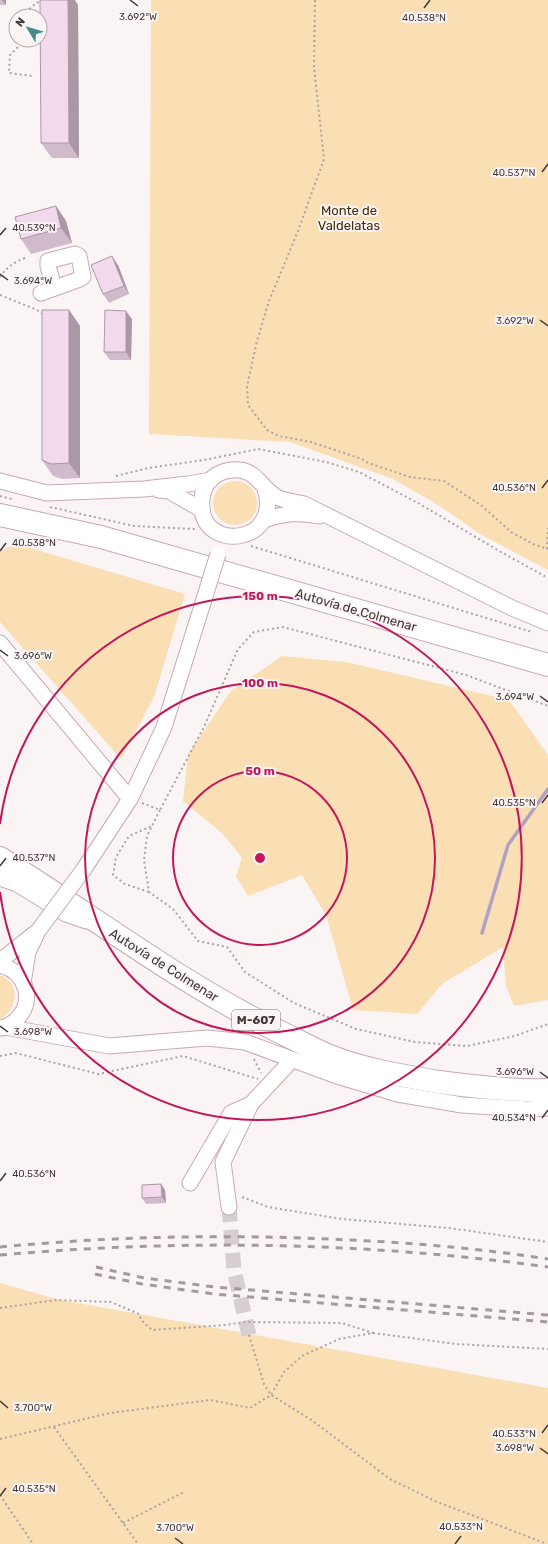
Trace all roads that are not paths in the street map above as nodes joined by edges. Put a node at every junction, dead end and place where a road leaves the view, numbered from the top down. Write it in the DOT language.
graph roads {
  1 [pos="211,480"];
  2 [pos="0,481"];
  3 [pos="265,488"];
  4 [pos="144,489"];
  5 [pos="202,510"];
  6 [pos="0,515"];
  7 [pos="334,519"];
  8 [pos="264,520"];
  9 [pos="216,531"];
  10 [pos="235,537"];
  11 [pos="218,554"];
  12 [pos="548,623"];
  13 [pos="0,643"];
  14 [pos="548,665"];
  15 [pos="130,799"];
  16 [pos="0,858"];
  17 [pos="0,878"];
  18 [pos="106,927"];
  19 [pos="38,931"];
  20 [pos="0,961"];
  21 [pos="0,965"];
  22 [pos="24,983"];
  23 [pos="3,1028"];
  24 [pos="292,1060"];
  25 [pos="548,1090"];
  26 [pos="251,1104"];
  27 [pos="548,1108"];
  28 [pos="190,1183"];
  29 [pos="228,1200"];
  1 -- 3 [label="street"];
  1 -- 4 [label="street"];
  1 -- 5 [label="street"];
  2 -- 4 [label="street"];
  3 -- 7 [label="street"];
  3 -- 8 [label="street"];
  4 -- 5 [label="street"];
  5 -- 9 [label="street"];
  6 -- 14 [label="highway, Autovía de Colmenar"];
  7 -- 8 [label="street"];
  7 -- 12 [label="street"];
  8 -- 10 [label="street"];
  9 -- 10 [label="street"];
  9 -- 11 [label="street"];
  10 -- 11 [label="street"];
  11 -- 15 [label="street, bridge"];
  13 -- 15 [label="street"];
  15 -- 19 [label="street, bridge"];
  16 -- 18 [label="highway, Autovía de Colmenar / M-607"];
  17 -- 18 [label="street"];
  18 -- 25 [label="highway, Autovía de Colmenar / M-607"];
  19 -- 20 [label="street"];
  19 -- 22 [label="street"];
  21 -- 22 [label="street"];
  22 -- 23 [label="street"];
  23 -- 24 [label="street"];
  24 -- 26 [label="street"];
  24 -- 27 [label="street"];
  26 -- 28 [label="street"];
  26 -- 29 [label="street"];
}
